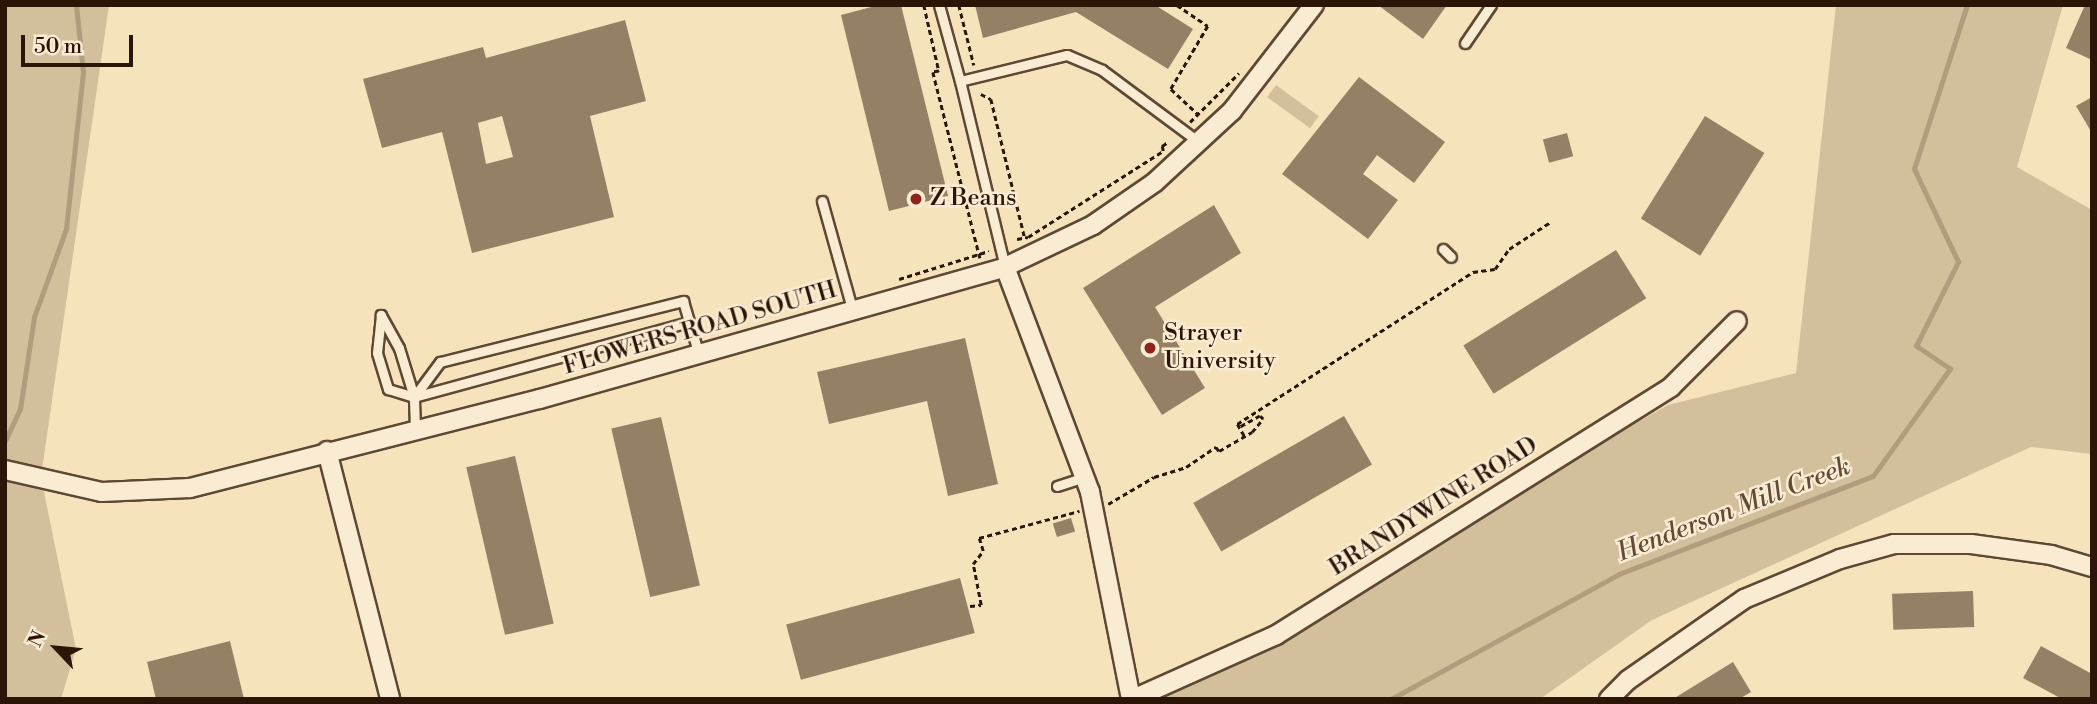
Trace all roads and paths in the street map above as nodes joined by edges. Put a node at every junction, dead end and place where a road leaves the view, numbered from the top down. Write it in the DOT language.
graph roads {
  1 [pos="924,5"];
  2 [pos="939,5"];
  3 [pos="959,5"];
  4 [pos="1177,5"];
  5 [pos="1314,5"];
  6 [pos="1491,5"];
  7 [pos="1465,43"];
  8 [pos="974,65"];
  9 [pos="1243,69"];
  10 [pos="960,81"];
  11 [pos="981,94"];
  12 [pos="947,99"];
  13 [pos="940,101"];
  14 [pos="1198,115"];
  15 [pos="1190,122"];
  16 [pos="1168,142"];
  17 [pos="1199,142"];
  18 [pos="821,201"];
  19 [pos="1549,223"];
  20 [pos="1017,239"];
  21 [pos="1026,239"];
  22 [pos="1443,249"];
  23 [pos="992,250"];
  24 [pos="979,254"];
  25 [pos="1451,257"];
  26 [pos="981,261"];
  27 [pos="1005,267"];
  28 [pos="888,282"];
  29 [pos="853,312"];
  30 [pos="1737,321"];
  31 [pos="689,322"];
  32 [pos="699,355"];
  33 [pos="414,397"];
  34 [pos="1239,427"];
  35 [pos="415,428"];
  36 [pos="1244,436"];
  37 [pos="327,451"];
  38 [pos="5,470"];
  39 [pos="1083,478"];
  40 [pos="1057,486"];
  41 [pos="1108,504"];
  42 [pos="1085,509"];
  43 [pos="2092,567"];
  44 [pos="970,606"];
  45 [pos="390,699"];
  46 [pos="1132,699"];
  47 [pos="1609,699"];
  1 -- 13 [label="path"];
  2 -- 10 [label="lane"];
  3 -- 8 [label="path"];
  4 -- 14 [label="path"];
  5 -- 17 [label="street, FLOWERS ROAD SOUTH"];
  6 -- 7 [label="lane"];
  9 -- 14 [label="path"];
  10 -- 17 [label="lane"];
  10 -- 27 [label="lane"];
  11 -- 21 [label="path"];
  12 -- 13 [label="path"];
  13 -- 24 [label="path"];
  14 -- 15 [label="path"];
  16 -- 21 [label="path"];
  17 -- 27 [label="street, FLOWERS ROAD SOUTH"];
  18 -- 29 [label="lane"];
  19 -- 34 [label="path"];
  20 -- 21 [label="path"];
  22 -- 25 [label="lane"];
  23 -- 24 [label="path"];
  24 -- 26 [label="path"];
  24 -- 28 [label="path"];
  27 -- 29 [label="street, FLOWERS ROAD SOUTH"];
  27 -- 39 [label="street"];
  29 -- 32 [label="street, FLOWERS ROAD SOUTH"];
  30 -- 46 [label="street, BRANDYWINE ROAD"];
  31 -- 32 [label="lane"];
  31 -- 33 [label="lane"];
  31 -- 33 [label="lane"];
  32 -- 35 [label="street, FLOWERS ROAD SOUTH"];
  33 -- 33 [label="lane"];
  33 -- 35 [label="lane"];
  34 -- 36 [label="path"];
  34 -- 36 [label="path"];
  35 -- 37 [label="street, FLOWERS ROAD SOUTH"];
  36 -- 41 [label="path"];
  37 -- 38 [label="street, FLOWERS ROAD SOUTH"];
  37 -- 45 [label="street"];
  39 -- 40 [label="lane"];
  39 -- 46 [label="street"];
  42 -- 44 [label="path"];
  43 -- 47 [label="street"];
}
